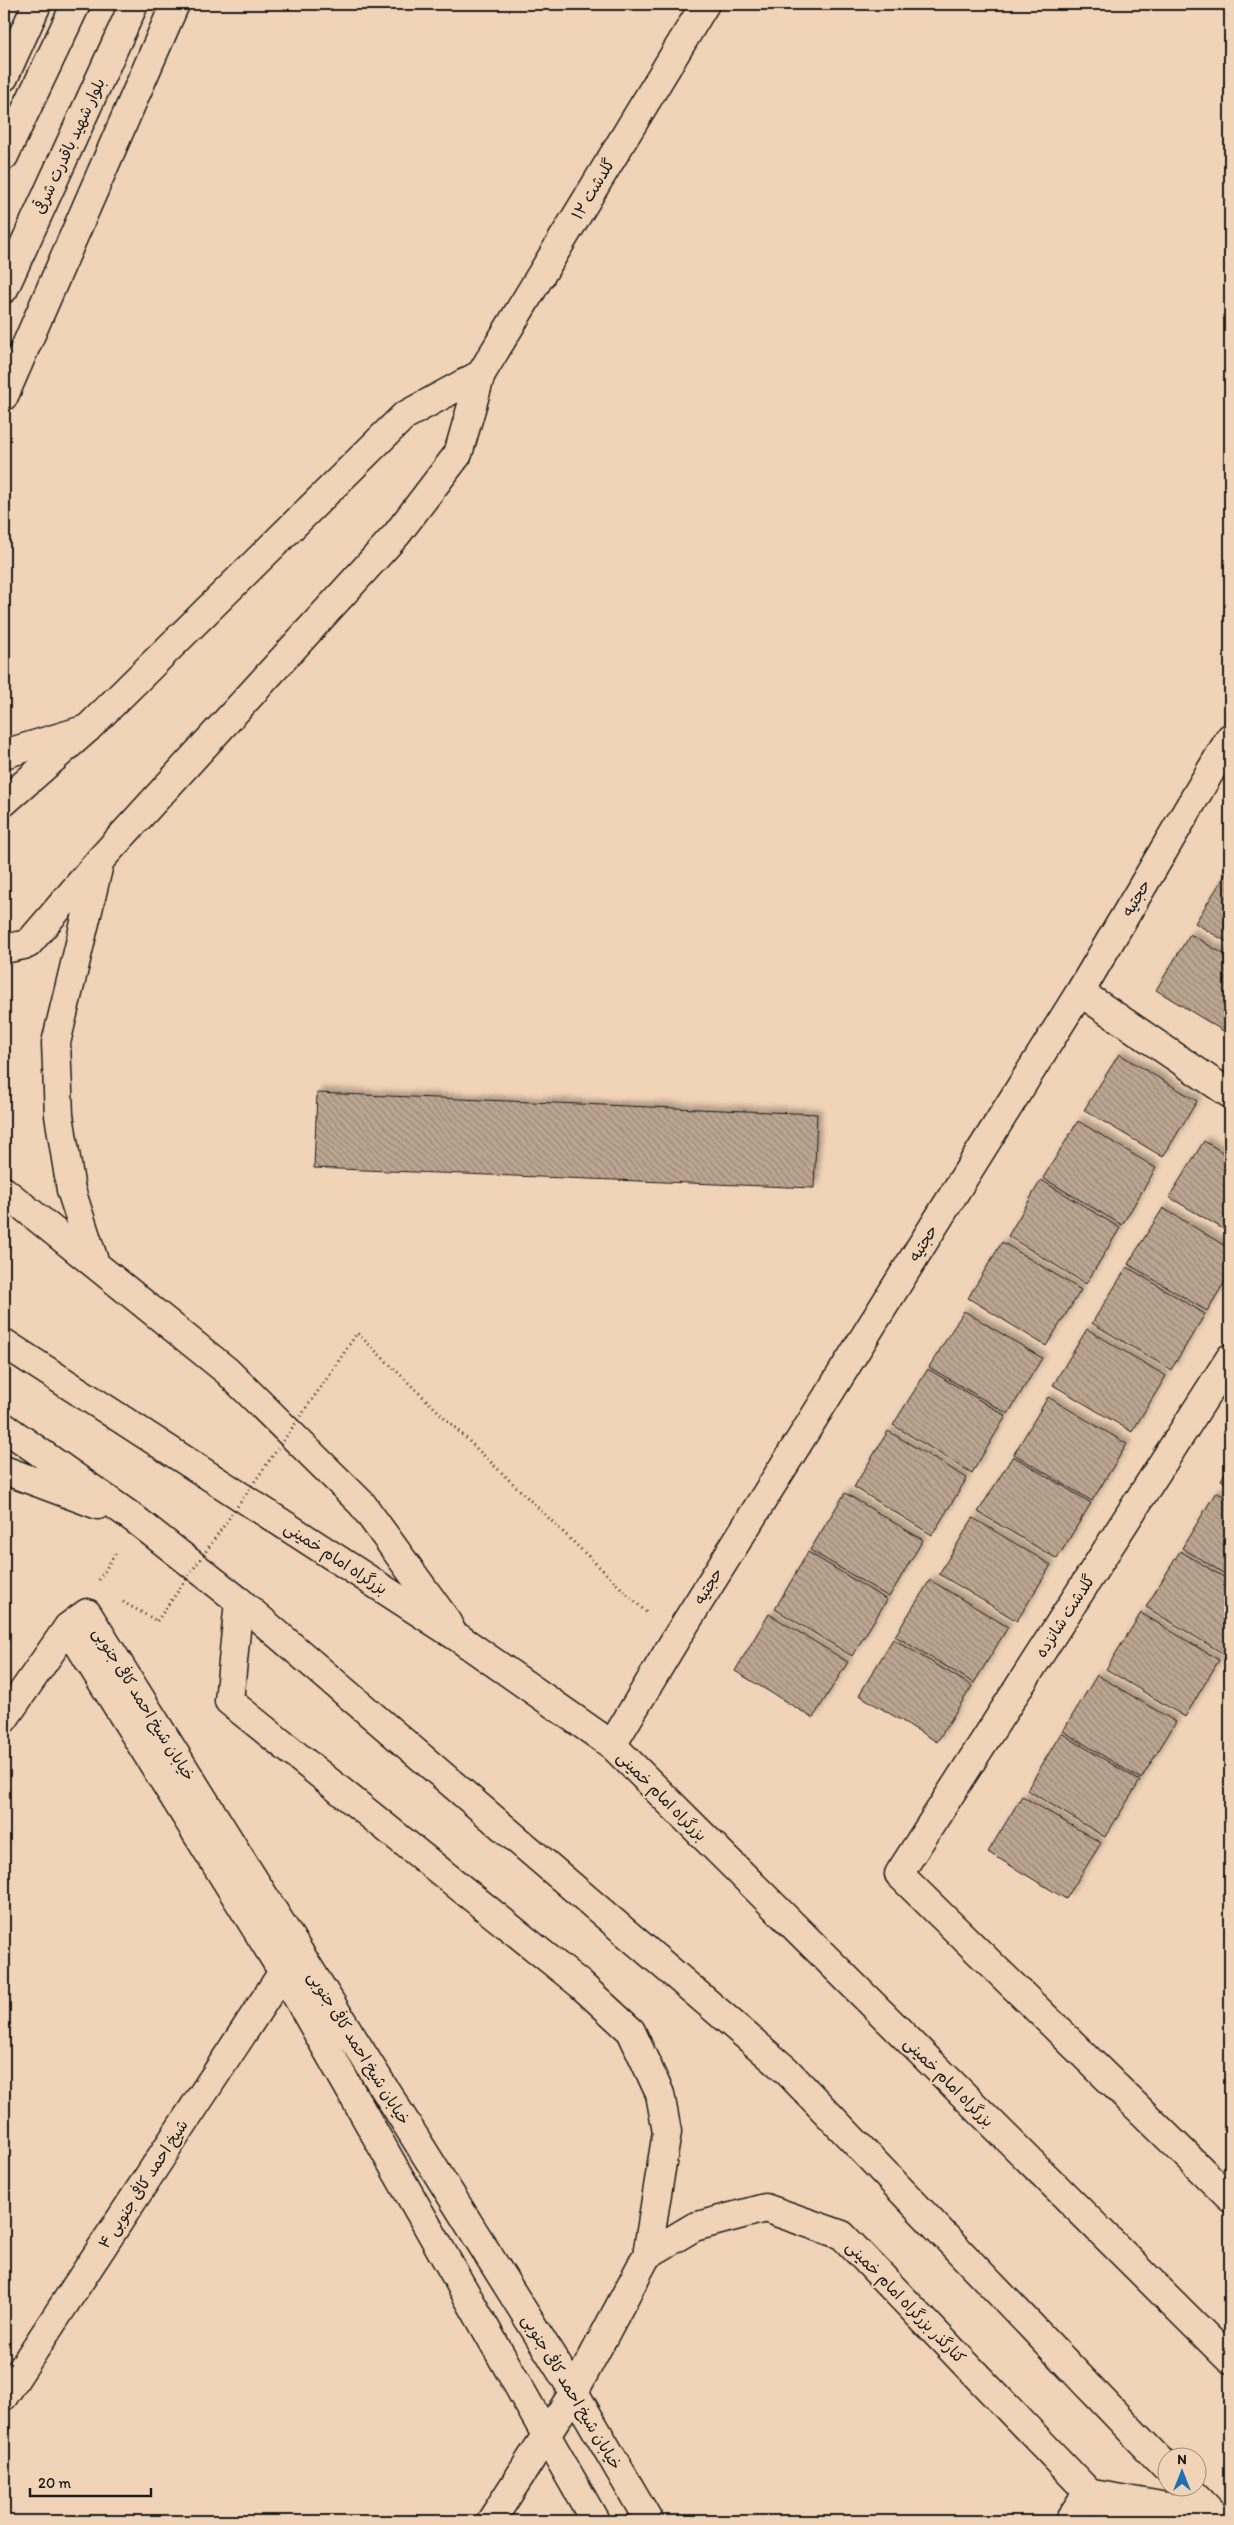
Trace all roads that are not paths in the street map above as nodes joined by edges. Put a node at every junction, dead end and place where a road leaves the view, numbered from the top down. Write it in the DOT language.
graph roads {
  1 [pos="37,4"];
  2 [pos="76,4"];
  3 [pos="134,4"];
  4 [pos="175,4"];
  5 [pos="705,4"];
  6 [pos="4,77"];
  7 [pos="4,156"];
  8 [pos="4,289"];
  9 [pos="481,374"];
  10 [pos="4,396"];
  11 [pos="87,729"];
  12 [pos="1230,738"];
  13 [pos="4,754"];
  14 [pos="4,802"];
  15 [pos="100,860"];
  16 [pos="4,949"];
  17 [pos="1080,992"];
  18 [pos="1230,1094"];
  19 [pos="4,1191"];
  20 [pos="95,1264"];
  21 [pos="4,1344"];
  22 [pos="1230,1358"];
  23 [pos="4,1427"];
  24 [pos="4,1470"];
  25 [pos="136,1520"];
  26 [pos="239,1601"];
  27 [pos="68,1627"];
  28 [pos="459,1638"];
  29 [pos="4,1719"];
  30 [pos="612,1745"];
  31 [pos="283,1972"];
  32 [pos="1230,2198"];
  33 [pos="647,2255"];
  34 [pos="1230,2360"];
  35 [pos="574,2392"];
  36 [pos="4,2396"];
  37 [pos="546,2436"];
  38 [pos="1156,2456"];
  39 [pos="1087,2493"];
  40 [pos="1197,2498"];
  41 [pos="1216,2518"];
  42 [pos="491,2521"];
  43 [pos="596,2521"];
  44 [pos="649,2521"];
  45 [pos="1069,2521"];
  46 [pos="1116,2521"];
  1 -- 6 [label="main road"];
  2 -- 7 [label="main road"];
  3 -- 8 [label="main road, بلوار شهید باقدرت شرقی"];
  4 -- 10 [label="main road"];
  5 -- 9 [label="main road, گلدشت ۱۲"];
  9 -- 11 [label="main road"];
  9 -- 15 [label="main road, گلدشت ۱۲"];
  11 -- 13 [label="main road"];
  11 -- 14 [label="main road"];
  12 -- 17 [label="main road, حجتیه"];
  15 -- 16 [label="main road, گلدشت ۱۲"];
  15 -- 20 [label="main road"];
  17 -- 18 [label="main road"];
  17 -- 30 [label="main road, حجتیه"];
  19 -- 20 [label="main road"];
  20 -- 28 [label="main road"];
  21 -- 28 [label="main road, بزرگراه امام خمینی"];
  22 -- 32 [label="main road, گلدشت شانزده"];
  23 -- 25 [label="main road"];
  24 -- 25 [label="main road"];
  25 -- 26 [label="main road"];
  26 -- 33 [label="main road"];
  26 -- 38 [label="main road"];
  27 -- 29 [label="main road"];
  27 -- 31 [label="main road, خیابان شیخ احمد کافی جنوبی"];
  27 -- 35 [label="main road, خیابان شیخ احمد کافی جنوبی"];
  28 -- 30 [label="main road, بزرگراه امام خمینی"];
  30 -- 34 [label="main road, بزرگراه امام خمینی"];
  31 -- 36 [label="main road, شیخ احمد کافی جنوبی ۴"];
  31 -- 37 [label="main road, خیابان شیخ احمد کافی جنوبی"];
  33 -- 35 [label="main road"];
  33 -- 39 [label="main road, کنارگذر بزرگراه امام خمینی"];
  35 -- 37 [label="main road"];
  35 -- 44 [label="main road, خیابان شیخ احمد کافی جنوبی"];
  37 -- 42 [label="main road"];
  37 -- 43 [label="main road, خیابان شیخ احمد کافی جنوبی"];
  39 -- 41 [label="main road"];
  39 -- 45 [label="main road"];
  39 -- 46 [label="main road, کنارگذر بزرگراه امام خمینی"];
  40 -- 41 [label="main road"];
}
